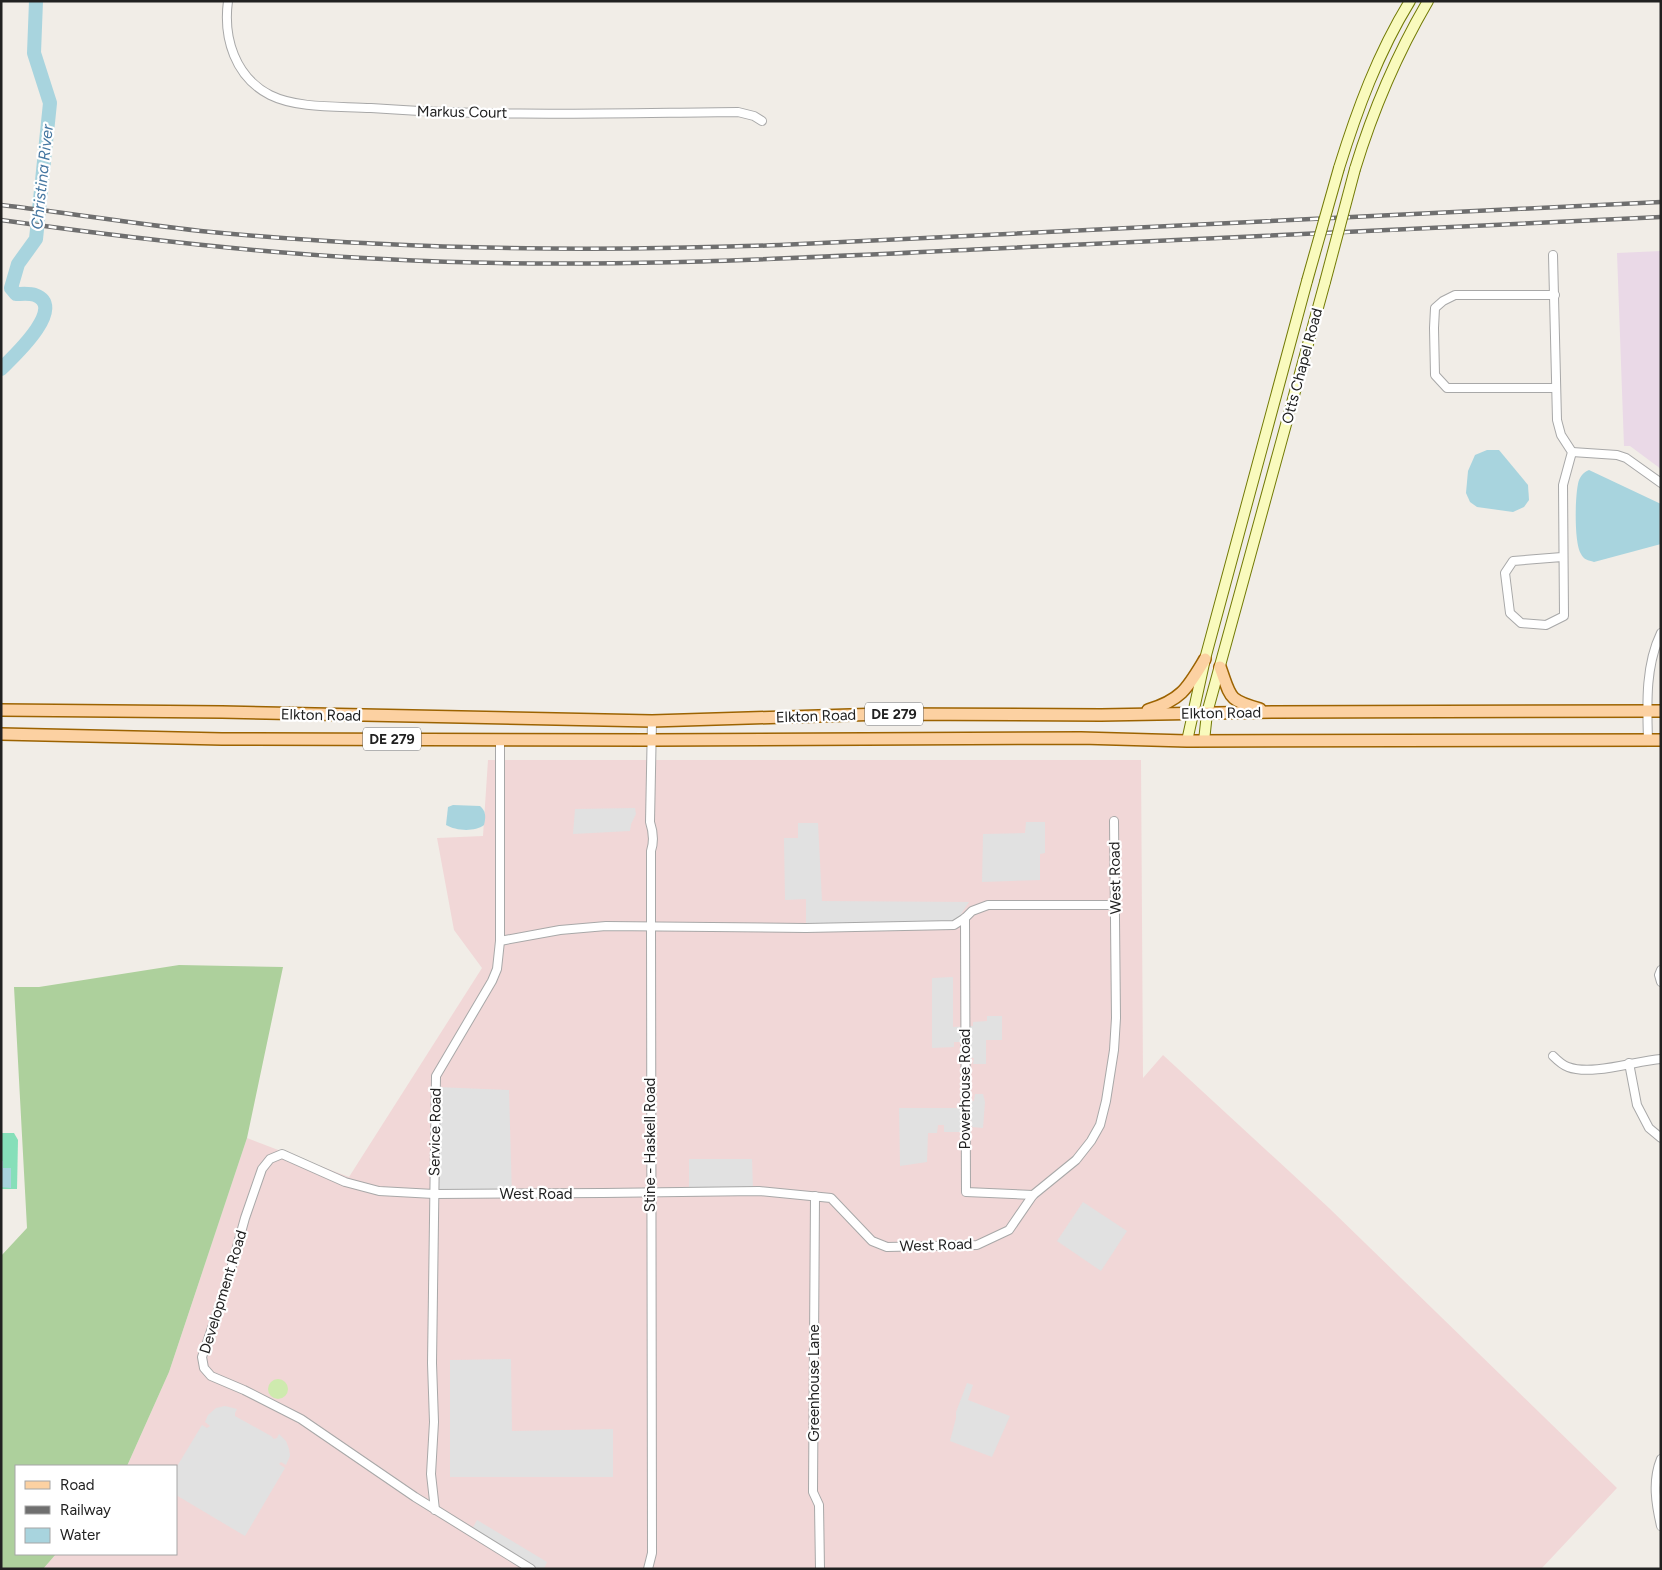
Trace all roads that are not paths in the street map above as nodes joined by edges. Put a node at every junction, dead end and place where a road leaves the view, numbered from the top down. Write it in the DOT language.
graph roads {
  1 [pos="228,1"];
  2 [pos="1410,1"];
  3 [pos="1428,1"];
  4 [pos="762,121"];
  5 [pos="1553,255"];
  6 [pos="1555,295"];
  7 [pos="1555,388"];
  8 [pos="1572,452"];
  9 [pos="1661,483"];
  10 [pos="1562,557"];
  11 [pos="1661,633"];
  12 [pos="1205,659"];
  13 [pos="1220,667"];
  14 [pos="1,710"];
  15 [pos="1661,710"];
  16 [pos="1647,711"];
  17 [pos="1274,712"];
  18 [pos="1207,713"];
  19 [pos="1134,714"];
  20 [pos="1193,714"];
  21 [pos="652,721"];
  22 [pos="1,734"];
  23 [pos="500,740"];
  24 [pos="652,740"];
  25 [pos="1648,740"];
  26 [pos="1661,740"];
  27 [pos="1187,741"];
  28 [pos="1204,741"];
  29 [pos="1114,821"];
  30 [pos="1115,905"];
  31 [pos="965,918"];
  32 [pos="650,926"];
  33 [pos="500,941"];
  34 [pos="1661,970"];
  35 [pos="1661,982"];
  36 [pos="1553,1056"];
  37 [pos="1661,1059"];
  38 [pos="1629,1063"];
  39 [pos="1661,1138"];
  40 [pos="650,1192"];
  41 [pos="434,1194"];
  42 [pos="1033,1195"];
  43 [pos="815,1196"];
  44 [pos="1661,1459"];
  45 [pos="435,1510"];
  46 [pos="1661,1526"];
  47 [pos="531,1569"];
  48 [pos="648,1569"];
  49 [pos="820,1569"];
  1 -- 4 [label="street, Markus Court"];
  2 -- 12 [label="main road, Otts Chapel Road, bridge"];
  3 -- 13 [label="main road, Otts Chapel Road, bridge"];
  5 -- 6 [label="street"];
  6 -- 7 [label="street"];
  6 -- 7 [label="street"];
  7 -- 8 [label="street"];
  8 -- 9 [label="street"];
  8 -- 10 [label="street"];
  10 -- 10 [label="street"];
  11 -- 16 [label="street"];
  12 -- 19 [label="main road"];
  12 -- 20 [label="main road, Otts Chapel Road"];
  13 -- 17 [label="main road"];
  13 -- 18 [label="main road, Otts Chapel Road"];
  14 -- 21 [label="main road, Elkton Road / DE 279"];
  15 -- 16 [label="main road, Elkton Road / DE 279"];
  16 -- 17 [label="main road, Elkton Road / DE 279"];
  16 -- 25 [label="street"];
  17 -- 18 [label="main road, Elkton Road / DE 279"];
  18 -- 20 [label="main road, Elkton Road / DE 279"];
  18 -- 28 [label="main road, Otts Chapel Road"];
  19 -- 20 [label="main road, Elkton Road / DE 279"];
  19 -- 21 [label="main road, Elkton Road / DE 279"];
  20 -- 27 [label="main road, Otts Chapel Road"];
  21 -- 24 [label="street, Stine - Haskell Road"];
  22 -- 23 [label="main road, Elkton Road / DE 279"];
  23 -- 24 [label="main road, Elkton Road / DE 279"];
  23 -- 33 [label="street, Service Road"];
  24 -- 27 [label="main road, Elkton Road / DE 279"];
  24 -- 32 [label="street, Stine - Haskell Road"];
  25 -- 26 [label="main road, Elkton Road / DE 279"];
  25 -- 28 [label="main road, Elkton Road / DE 279"];
  27 -- 28 [label="main road, Elkton Road / DE 279"];
  29 -- 30 [label="street, West Road"];
  30 -- 31 [label="street"];
  30 -- 42 [label="street, West Road"];
  31 -- 32 [label="street"];
  31 -- 42 [label="street, Powerhouse Road"];
  32 -- 33 [label="street"];
  32 -- 40 [label="street, Stine - Haskell Road"];
  33 -- 41 [label="street, Service Road"];
  34 -- 35 [label="street"];
  36 -- 38 [label="street"];
  37 -- 38 [label="street"];
  38 -- 39 [label="street"];
  40 -- 41 [label="street, West Road"];
  40 -- 43 [label="street, West Road"];
  40 -- 48 [label="street, Stine - Haskell Road"];
  41 -- 45 [label="street, Service Road"];
  41 -- 45 [label="street, Development Road"];
  42 -- 43 [label="street, West Road"];
  43 -- 49 [label="street, Greenhouse Lane"];
  44 -- 46 [label="street"];
  45 -- 47 [label="street, Development Road"];
}
